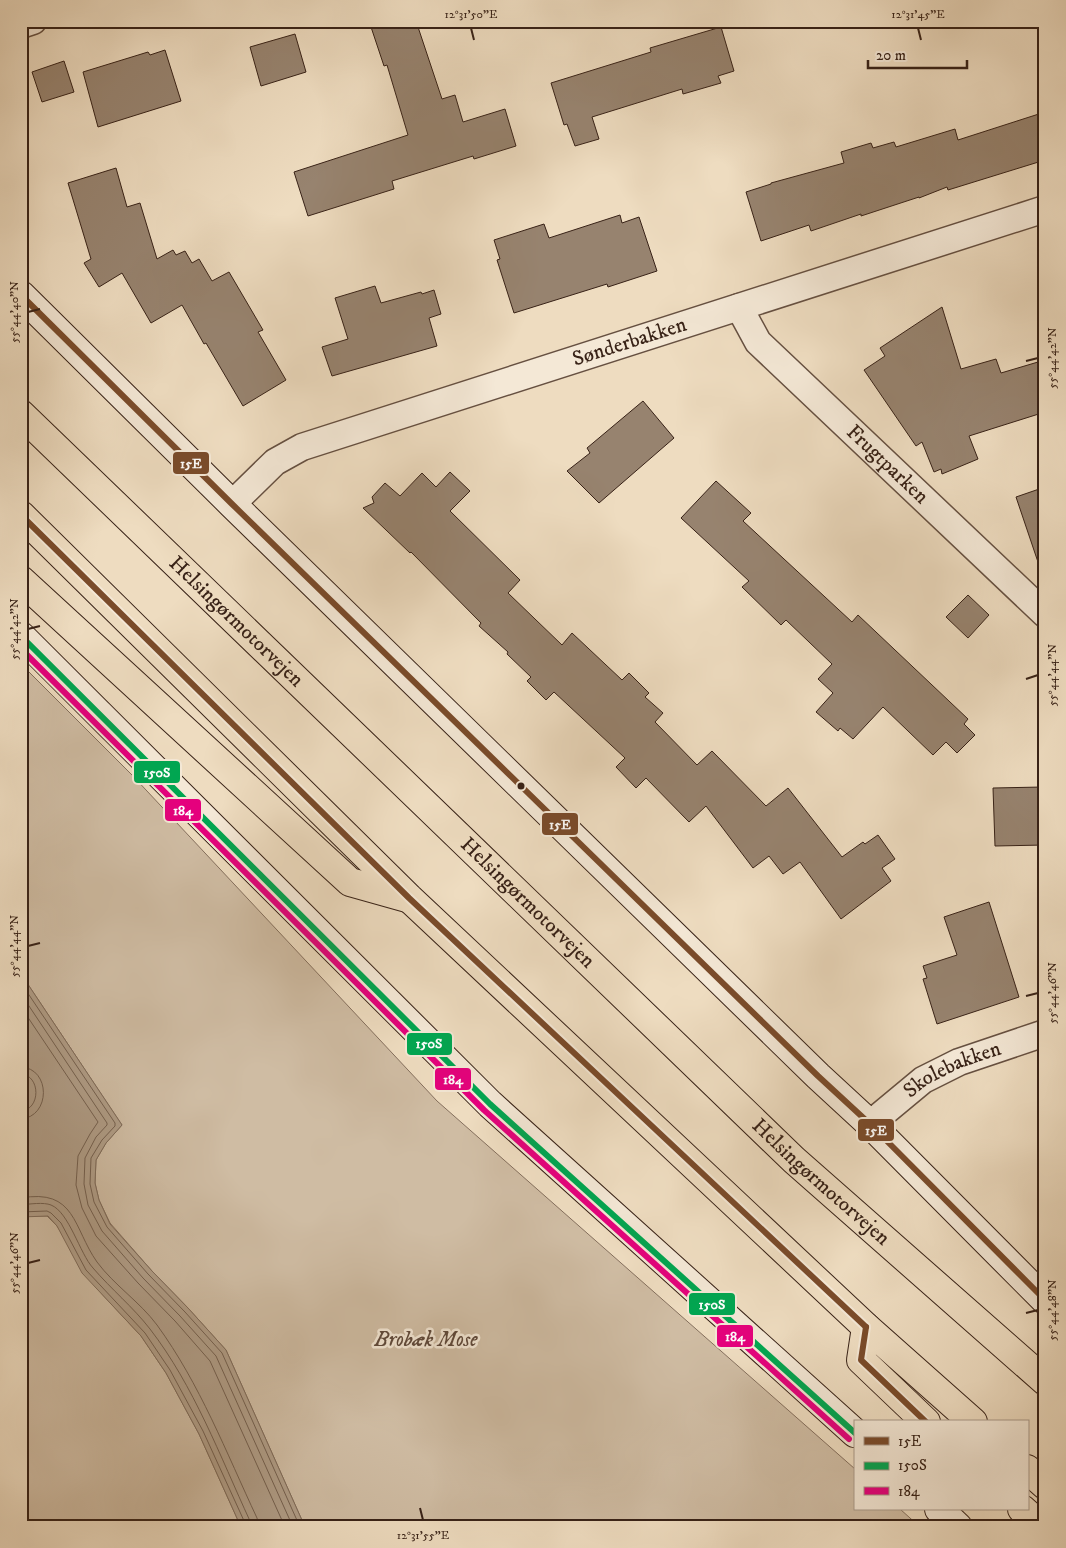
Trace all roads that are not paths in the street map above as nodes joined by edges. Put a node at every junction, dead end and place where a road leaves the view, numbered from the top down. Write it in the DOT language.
graph roads {
  1 [pos="33,21"];
  2 [pos="21,25"];
  3 [pos="1045,209"];
  4 [pos="21,295"];
  5 [pos="739,307"];
  6 [pos="21,414"];
  7 [pos="232,504"];
  8 [pos="21,514"];
  9 [pos="21,580"];
  10 [pos="1045,614"];
  11 [pos="21,636"];
  12 [pos="409,898"];
  13 [pos="1045,1034"];
  14 [pos="870,1124"];
  15 [pos="1045,1300"];
  16 [pos="866,1326"];
  17 [pos="1045,1381"];
  18 [pos="924,1420"];
  19 [pos="972,1420"];
  20 [pos="854,1433"];
  21 [pos="1028,1470"];
  22 [pos="1045,1485"];
  23 [pos="939,1510"];
  24 [pos="1023,1510"];
  25 [pos="958,1527"];
  26 [pos="1042,1527"];
  1 -- 2 [label="street"];
  3 -- 5 [label="street, Sønderbakken"];
  4 -- 7 [label="street"];
  5 -- 7 [label="street, Sønderbakken"];
  5 -- 10 [label="street, Frugtparken"];
  6 -- 17 [label="highway, Helsingørmotorvejen"];
  7 -- 14 [label="street"];
  8 -- 12 [label="highway"];
  9 -- 12 [label="highway"];
  11 -- 20 [label="street"];
  12 -- 16 [label="highway"];
  13 -- 14 [label="street, Skolebakken"];
  14 -- 15 [label="street"];
  16 -- 18 [label="highway"];
  16 -- 19 [label="highway"];
  21 -- 22 [label="highway"];
  23 -- 25 [label="street"];
  24 -- 26 [label="highway"];
}
